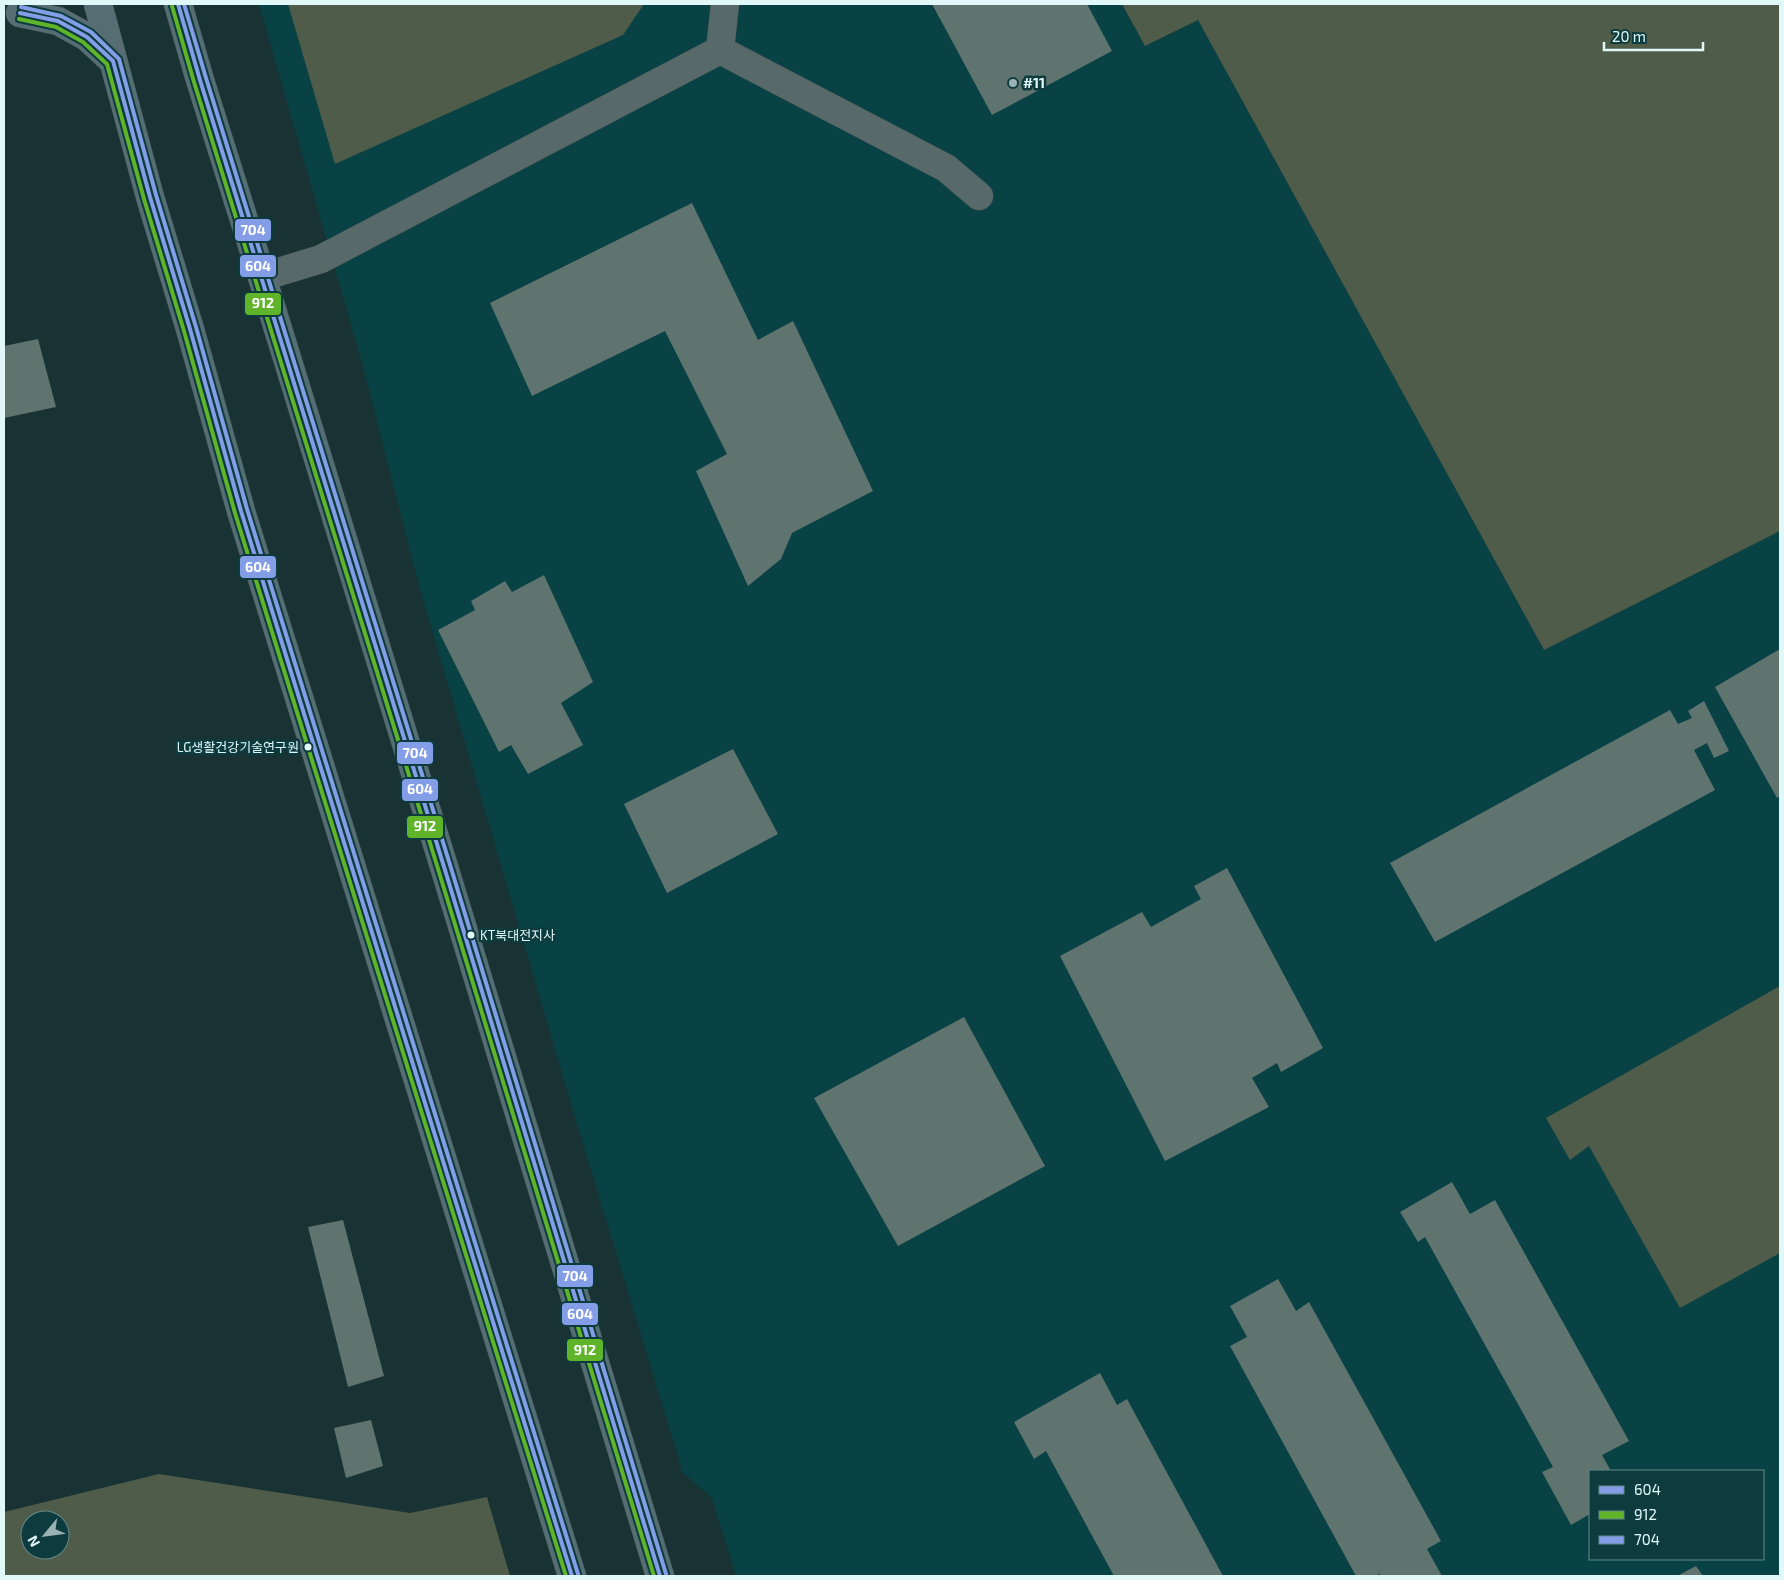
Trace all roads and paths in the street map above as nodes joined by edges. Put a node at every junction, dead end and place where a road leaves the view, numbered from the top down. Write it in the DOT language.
graph roads {
  1 [pos="98,4"];
  2 [pos="178,4"];
  3 [pos="725,4"];
  4 [pos="21,11"];
  5 [pos="720,50"];
  6 [pos="114,61"];
  7 [pos="979,196"];
  8 [pos="262,276"];
  9 [pos="572,1576"];
  10 [pos="660,1576"];
  1 -- 6 [label="main road"];
  2 -- 8 [label="main road"];
  3 -- 5 [label="lane"];
  4 -- 6 [label="main road"];
  5 -- 7 [label="lane"];
  5 -- 8 [label="lane"];
  6 -- 9 [label="main road"];
  8 -- 10 [label="main road"];
}
